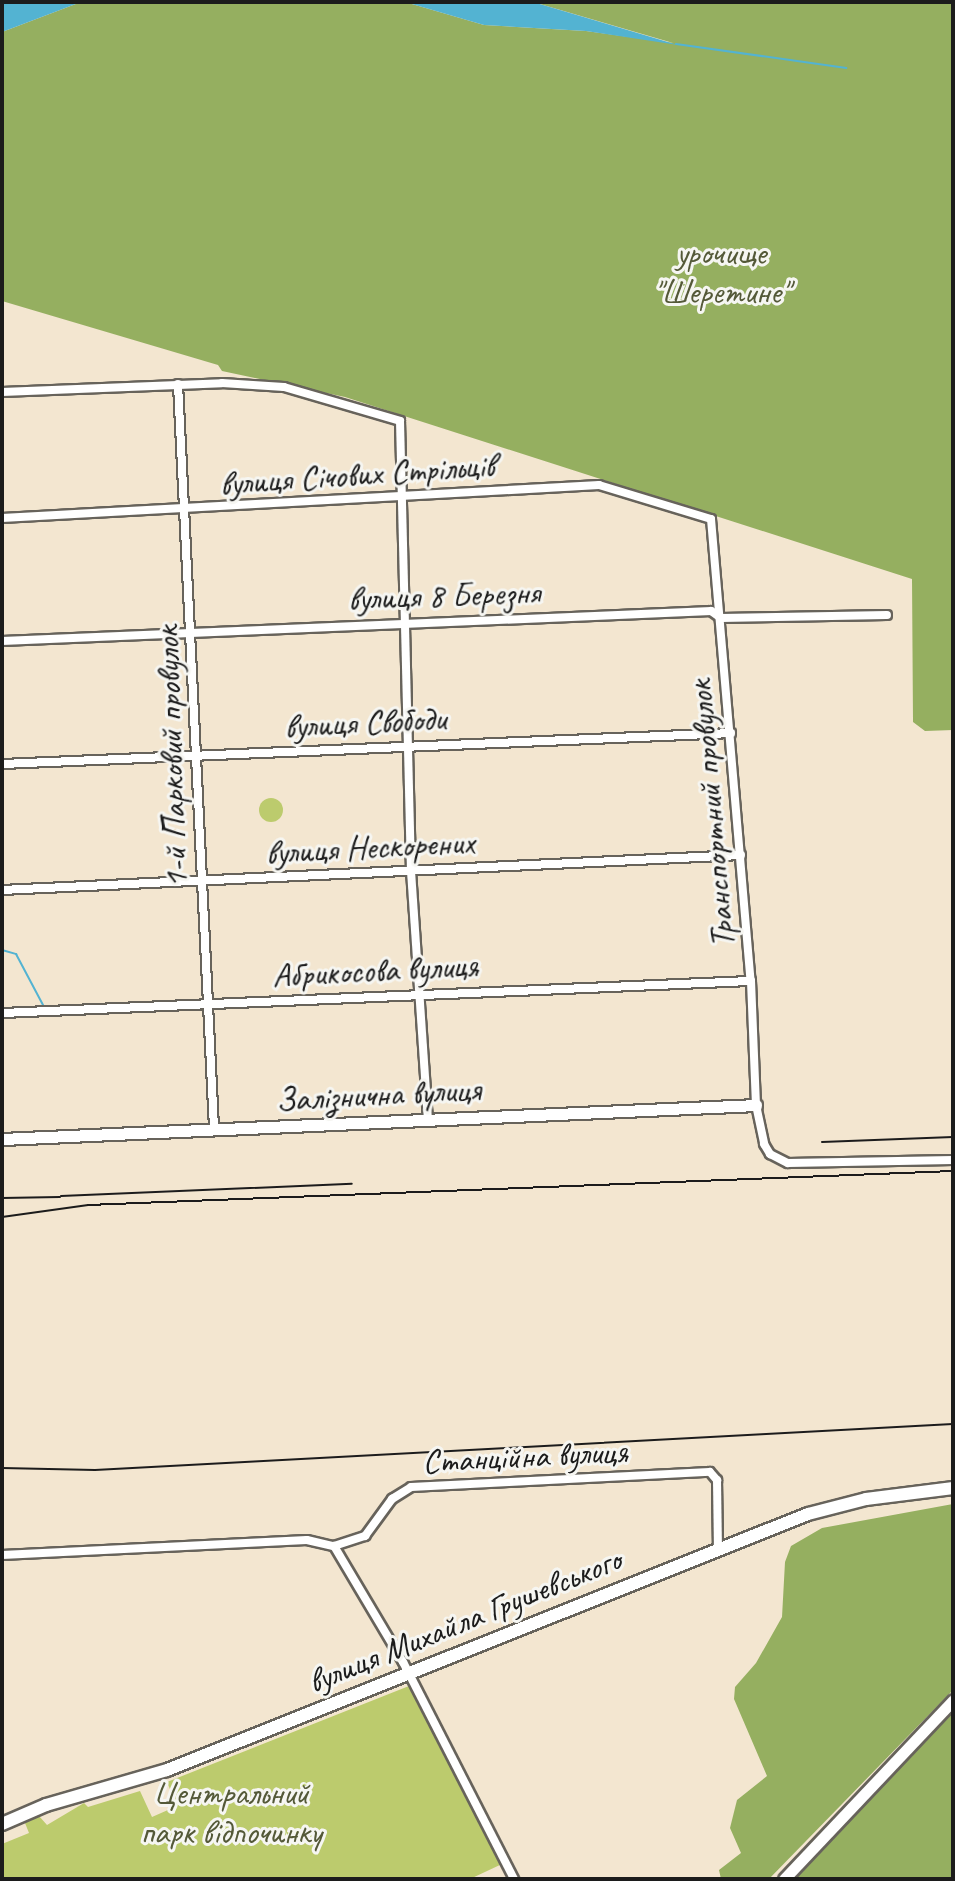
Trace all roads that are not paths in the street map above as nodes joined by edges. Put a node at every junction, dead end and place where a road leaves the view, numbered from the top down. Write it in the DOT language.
graph roads {
  1 [pos="178,384"];
  2 [pos="2,392"];
  3 [pos="401,497"];
  4 [pos="186,510"];
  5 [pos="2,518"];
  6 [pos="711,519"];
  7 [pos="887,615"];
  8 [pos="721,618"];
  9 [pos="404,622"];
  10 [pos="193,633"];
  11 [pos="2,641"];
  12 [pos="731,733"];
  13 [pos="408,746"];
  14 [pos="200,755"];
  15 [pos="2,764"];
  16 [pos="741,855"];
  17 [pos="411,871"];
  18 [pos="201,881"];
  19 [pos="2,890"];
  20 [pos="751,981"];
  21 [pos="417,993"];
  22 [pos="208,1005"];
  23 [pos="2,1013"];
  24 [pos="756,1105"];
  25 [pos="428,1119"];
  26 [pos="214,1129"];
  27 [pos="2,1139"];
  28 [pos="953,1160"];
  29 [pos="953,1488"];
  30 [pos="334,1546"];
  31 [pos="718,1548"];
  32 [pos="2,1555"];
  33 [pos="409,1673"];
  34 [pos="953,1700"];
  35 [pos="2,1824"];
  36 [pos="514,1879"];
  37 [pos="784,1879"];
  1 -- 2 [label="street"];
  1 -- 3 [label="street"];
  1 -- 4 [label="street, 1-й Парковий провулок"];
  3 -- 4 [label="street, вулиця Січових Стрільців"];
  3 -- 6 [label="street, вулиця Січових Стрільців"];
  3 -- 9 [label="street"];
  4 -- 5 [label="street, вулиця Січових Стрільців"];
  4 -- 10 [label="street, 1-й Парковий провулок"];
  6 -- 8 [label="street, Транспортний провулок"];
  7 -- 8 [label="street, вулиця 8 Березня"];
  8 -- 9 [label="street, вулиця 8 Березня"];
  8 -- 12 [label="street, Транспортний провулок"];
  9 -- 10 [label="street, вулиця 8 Березня"];
  9 -- 13 [label="street"];
  10 -- 11 [label="street, вулиця 8 Березня"];
  10 -- 14 [label="street, 1-й Парковий провулок"];
  12 -- 13 [label="street, вулиця Свободи"];
  12 -- 16 [label="street, Транспортний провулок"];
  13 -- 14 [label="street, вулиця Свободи"];
  13 -- 17 [label="street"];
  14 -- 15 [label="street, вулиця Свободи"];
  14 -- 18 [label="street, 1-й Парковий провулок"];
  16 -- 17 [label="street, вулиця Нескорених"];
  16 -- 20 [label="street, Транспортний провулок"];
  17 -- 18 [label="street, вулиця Нескорених"];
  17 -- 21 [label="street"];
  18 -- 19 [label="street, вулиця Нескорених"];
  18 -- 22 [label="street, 1-й Парковий провулок"];
  20 -- 21 [label="street, Абрикосова вулиця"];
  20 -- 24 [label="street, Транспортний провулок"];
  21 -- 22 [label="street, Абрикосова вулиця"];
  21 -- 25 [label="street"];
  22 -- 23 [label="street, Абрикосова вулиця"];
  22 -- 26 [label="street, 1-й Парковий провулок"];
  24 -- 25 [label="street, Залізнична вулиця"];
  24 -- 28 [label="street, Транспортний провулок"];
  25 -- 26 [label="street, Залізнична вулиця"];
  26 -- 27 [label="street, Залізнична вулиця"];
  29 -- 31 [label="main road, вулиця Михайла Грушевського"];
  30 -- 31 [label="street, Станційна вулиця"];
  30 -- 32 [label="street"];
  30 -- 33 [label="street"];
  31 -- 33 [label="main road, вулиця Михайла Грушевського"];
  33 -- 35 [label="main road, вулиця Михайла Грушевського"];
  33 -- 36 [label="street"];
  34 -- 37 [label="street"];
}
